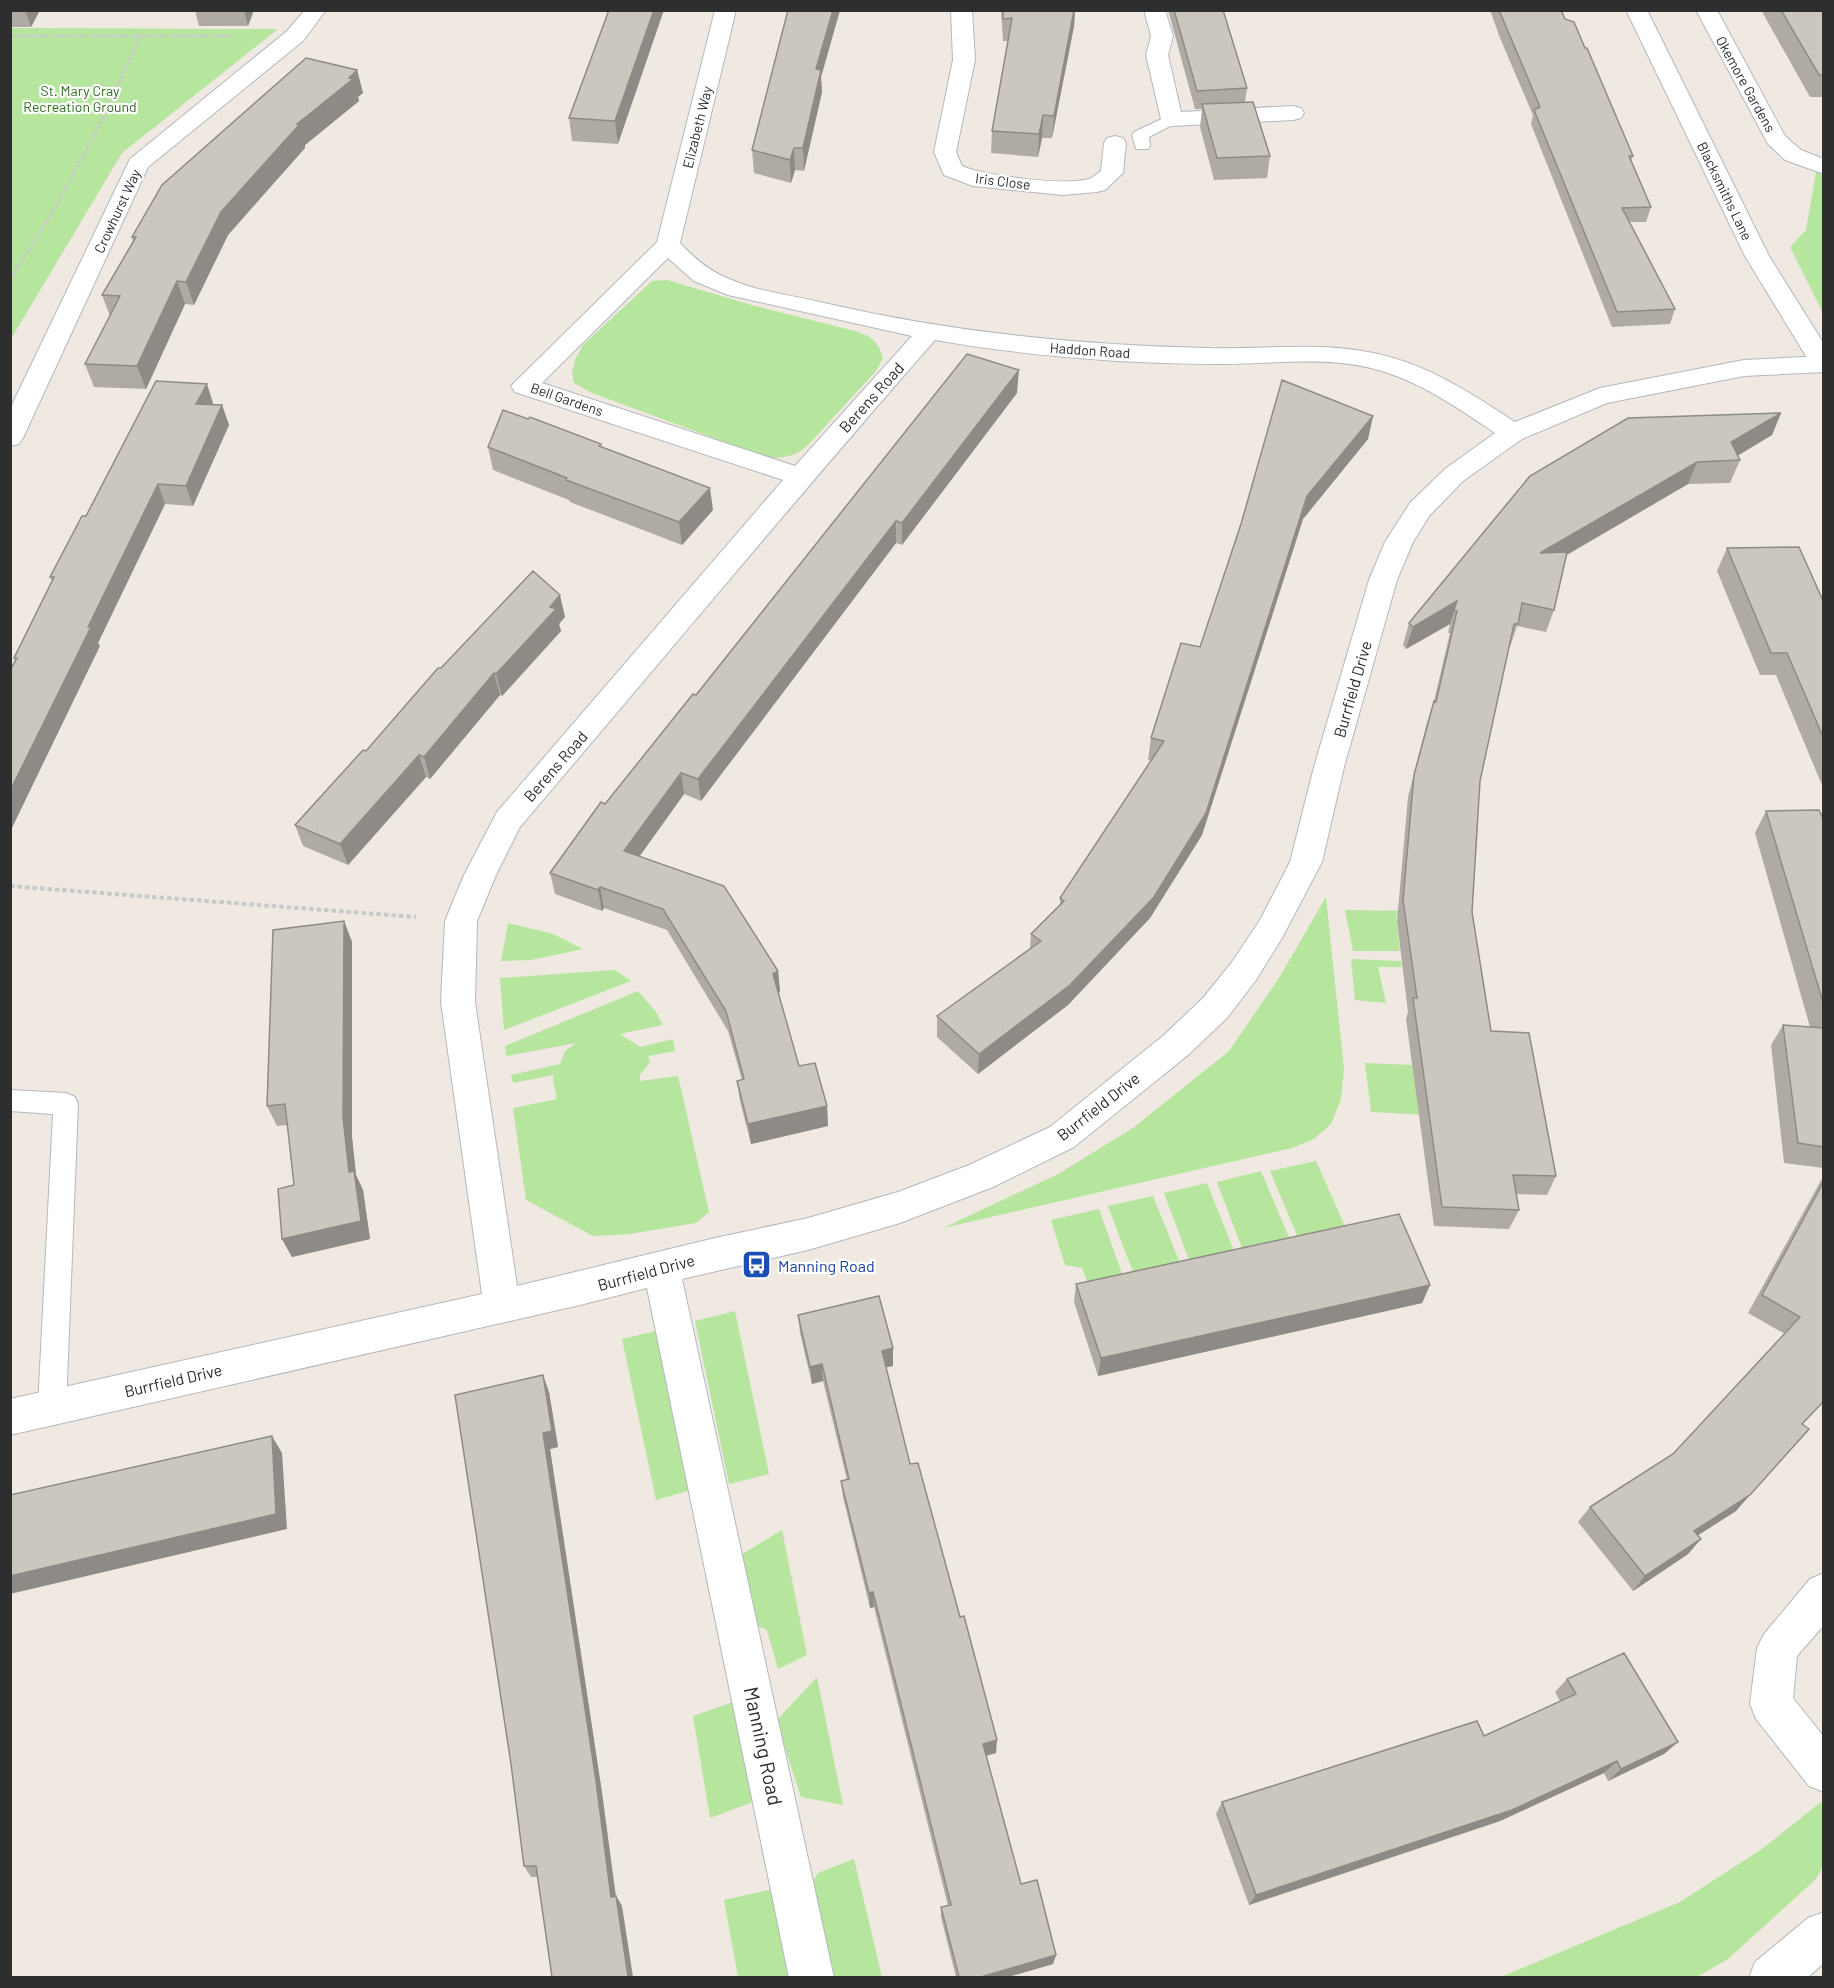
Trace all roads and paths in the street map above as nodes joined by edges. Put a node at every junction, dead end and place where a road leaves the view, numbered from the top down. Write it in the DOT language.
graph roads {
  1 [pos="316,10"];
  2 [pos="726,10"];
  3 [pos="961,10"];
  4 [pos="1154,10"];
  5 [pos="1636,10"];
  6 [pos="1706,10"];
  7 [pos="10,36"];
  8 [pos="140,36"];
  9 [pos="295,36"];
  10 [pos="1293,112"];
  11 [pos="1172,118"];
  12 [pos="1115,143"];
  13 [pos="1142,146"];
  14 [pos="1824,167"];
  15 [pos="668,244"];
  16 [pos="10,279"];
  17 [pos="928,333"];
  18 [pos="1823,364"];
  19 [pos="1513,433"];
  20 [pos="10,438"];
  21 [pos="800,477"];
  22 [pos="10,886"];
  23 [pos="461,921"];
  24 [pos="10,1100"];
  25 [pos="661,1268"];
  26 [pos="502,1306"];
  27 [pos="52,1407"];
  28 [pos="10,1417"];
  29 [pos="1824,1593"];
  30 [pos="1824,1771"];
  31 [pos="1824,1934"];
  32 [pos="812,1977"];
  33 [pos="1771,1977"];
  1 -- 9 [label="street, Crowhurst Way"];
  2 -- 15 [label="street, Elizabeth Way"];
  3 -- 12 [label="street, Iris Close"];
  4 -- 11 [label="street"];
  5 -- 18 [label="street, Blacksmiths Lane"];
  6 -- 14 [label="street, Okemore Gardens"];
  7 -- 8 [label="path"];
  8 -- 9 [label="path"];
  8 -- 16 [label="path"];
  9 -- 20 [label="street, Crowhurst Way"];
  10 -- 11 [label="street"];
  11 -- 13 [label="lane"];
  15 -- 17 [label="street, Haddon Road"];
  15 -- 21 [label="street, Bell Gardens"];
  17 -- 19 [label="street, Haddon Road"];
  17 -- 21 [label="street, Berens Road"];
  18 -- 19 [label="street, Burrfield Drive"];
  19 -- 25 [label="street, Burrfield Drive"];
  21 -- 23 [label="street, Berens Road"];
  22 -- 23 [label="path"];
  23 -- 26 [label="street, Berens Road"];
  24 -- 27 [label="lane"];
  25 -- 26 [label="street, Burrfield Drive"];
  25 -- 32 [label="street, Manning Road"];
  26 -- 27 [label="street, Burrfield Drive"];
  27 -- 28 [label="street, Burrfield Drive"];
  29 -- 30 [label="street"];
  31 -- 33 [label="street"];
}
